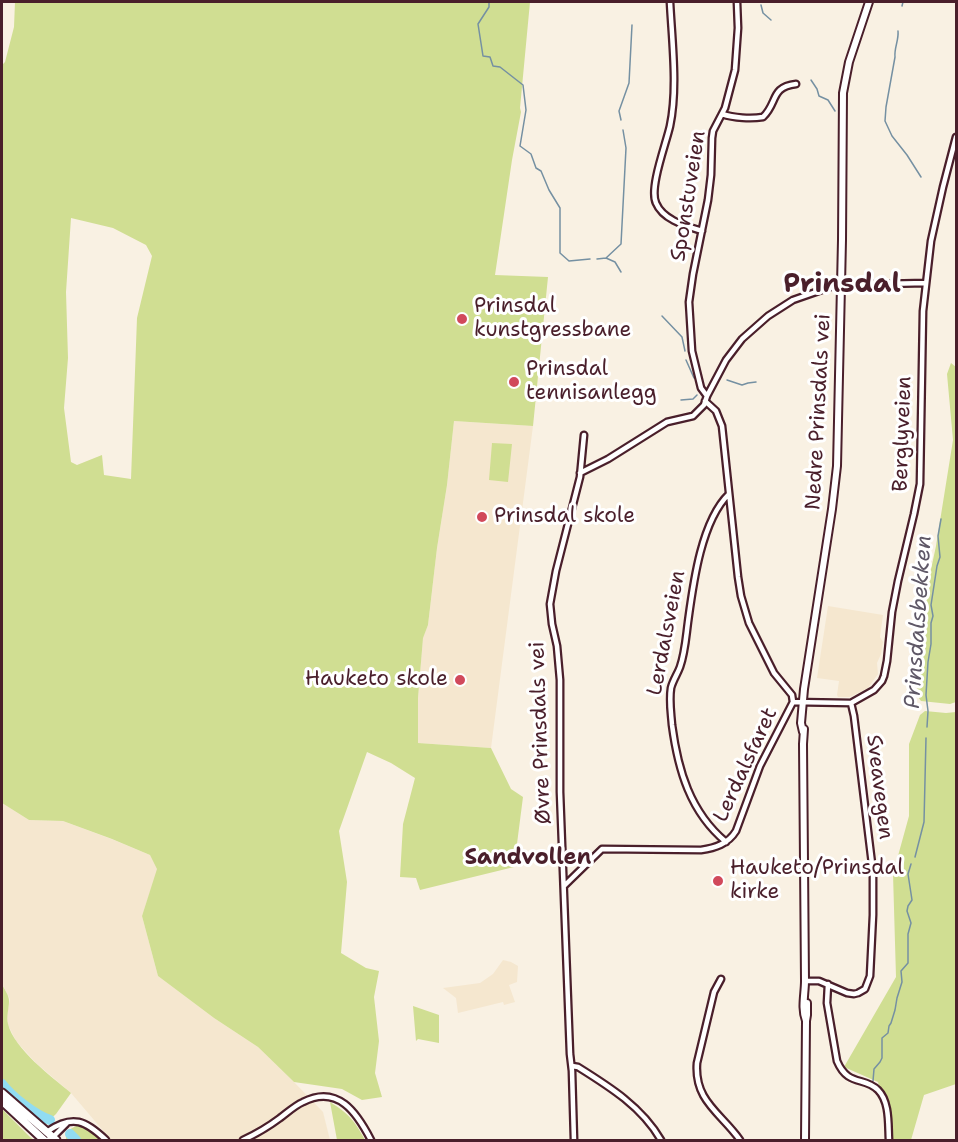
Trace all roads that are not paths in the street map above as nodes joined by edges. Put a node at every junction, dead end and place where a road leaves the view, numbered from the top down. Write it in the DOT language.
graph roads {
  1 [pos="670,2"];
  2 [pos="737,2"];
  3 [pos="869,2"];
  4 [pos="796,84"];
  5 [pos="722,114"];
  6 [pos="957,137"];
  7 [pos="702,231"];
  8 [pos="926,284"];
  9 [pos="841,285"];
  10 [pos="706,399"];
  11 [pos="584,435"];
  12 [pos="580,472"];
  13 [pos="729,494"];
  14 [pos="793,702"];
  15 [pos="804,703"];
  16 [pos="851,703"];
  17 [pos="726,842"];
  18 [pos="564,886"];
  19 [pos="721,979"];
  20 [pos="805,981"];
  21 [pos="828,984"];
  22 [pos="572,1066"];
  23 [pos="2,1093"];
  24 [pos="2,1101"];
  25 [pos="48,1139"];
  26 [pos="106,1140"];
  27 [pos="243,1140"];
  28 [pos="371,1140"];
  29 [pos="574,1140"];
  30 [pos="661,1140"];
  31 [pos="740,1140"];
  32 [pos="805,1140"];
  33 [pos="889,1140"];
  1 -- 7 [label="street"];
  2 -- 5 [label="street, Sponstuveien"];
  3 -- 9 [label="main road, Nedre Prinsdals vei"];
  4 -- 5 [label="street"];
  5 -- 7 [label="street, Sponstuveien"];
  6 -- 8 [label="street, Berglyveien"];
  7 -- 10 [label="street, Sponstuveien"];
  8 -- 9 [label="street"];
  8 -- 16 [label="street, Berglyveien"];
  9 -- 10 [label="street"];
  9 -- 15 [label="main road, Nedre Prinsdals vei"];
  10 -- 12 [label="street"];
  10 -- 13 [label="street, Sponstuveien"];
  11 -- 12 [label="street, Øvre Prinsdals vei"];
  12 -- 18 [label="street, Øvre Prinsdals vei"];
  13 -- 14 [label="street, Sponstuveien"];
  13 -- 17 [label="street, Lerdalsveien"];
  14 -- 15 [label="street"];
  14 -- 17 [label="street, Lerdalsfaret"];
  15 -- 16 [label="street"];
  15 -- 20 [label="main road, Nedre Prinsdals vei"];
  16 -- 21 [label="street, Sveavegen"];
  17 -- 18 [label="street, Lerdalsfaret"];
  18 -- 22 [label="street, Øvre Prinsdals vei"];
  19 -- 31 [label="street"];
  20 -- 21 [label="street, Sveavegen"];
  20 -- 32 [label="main road, Nedre Prinsdals vei"];
  21 -- 33 [label="street"];
  22 -- 29 [label="street, Øvre Prinsdals vei"];
  22 -- 30 [label="street"];
  23 -- 25 [label="main road"];
  24 -- 25 [label="main road"];
  25 -- 26 [label="street"];
  27 -- 28 [label="street"];
}
